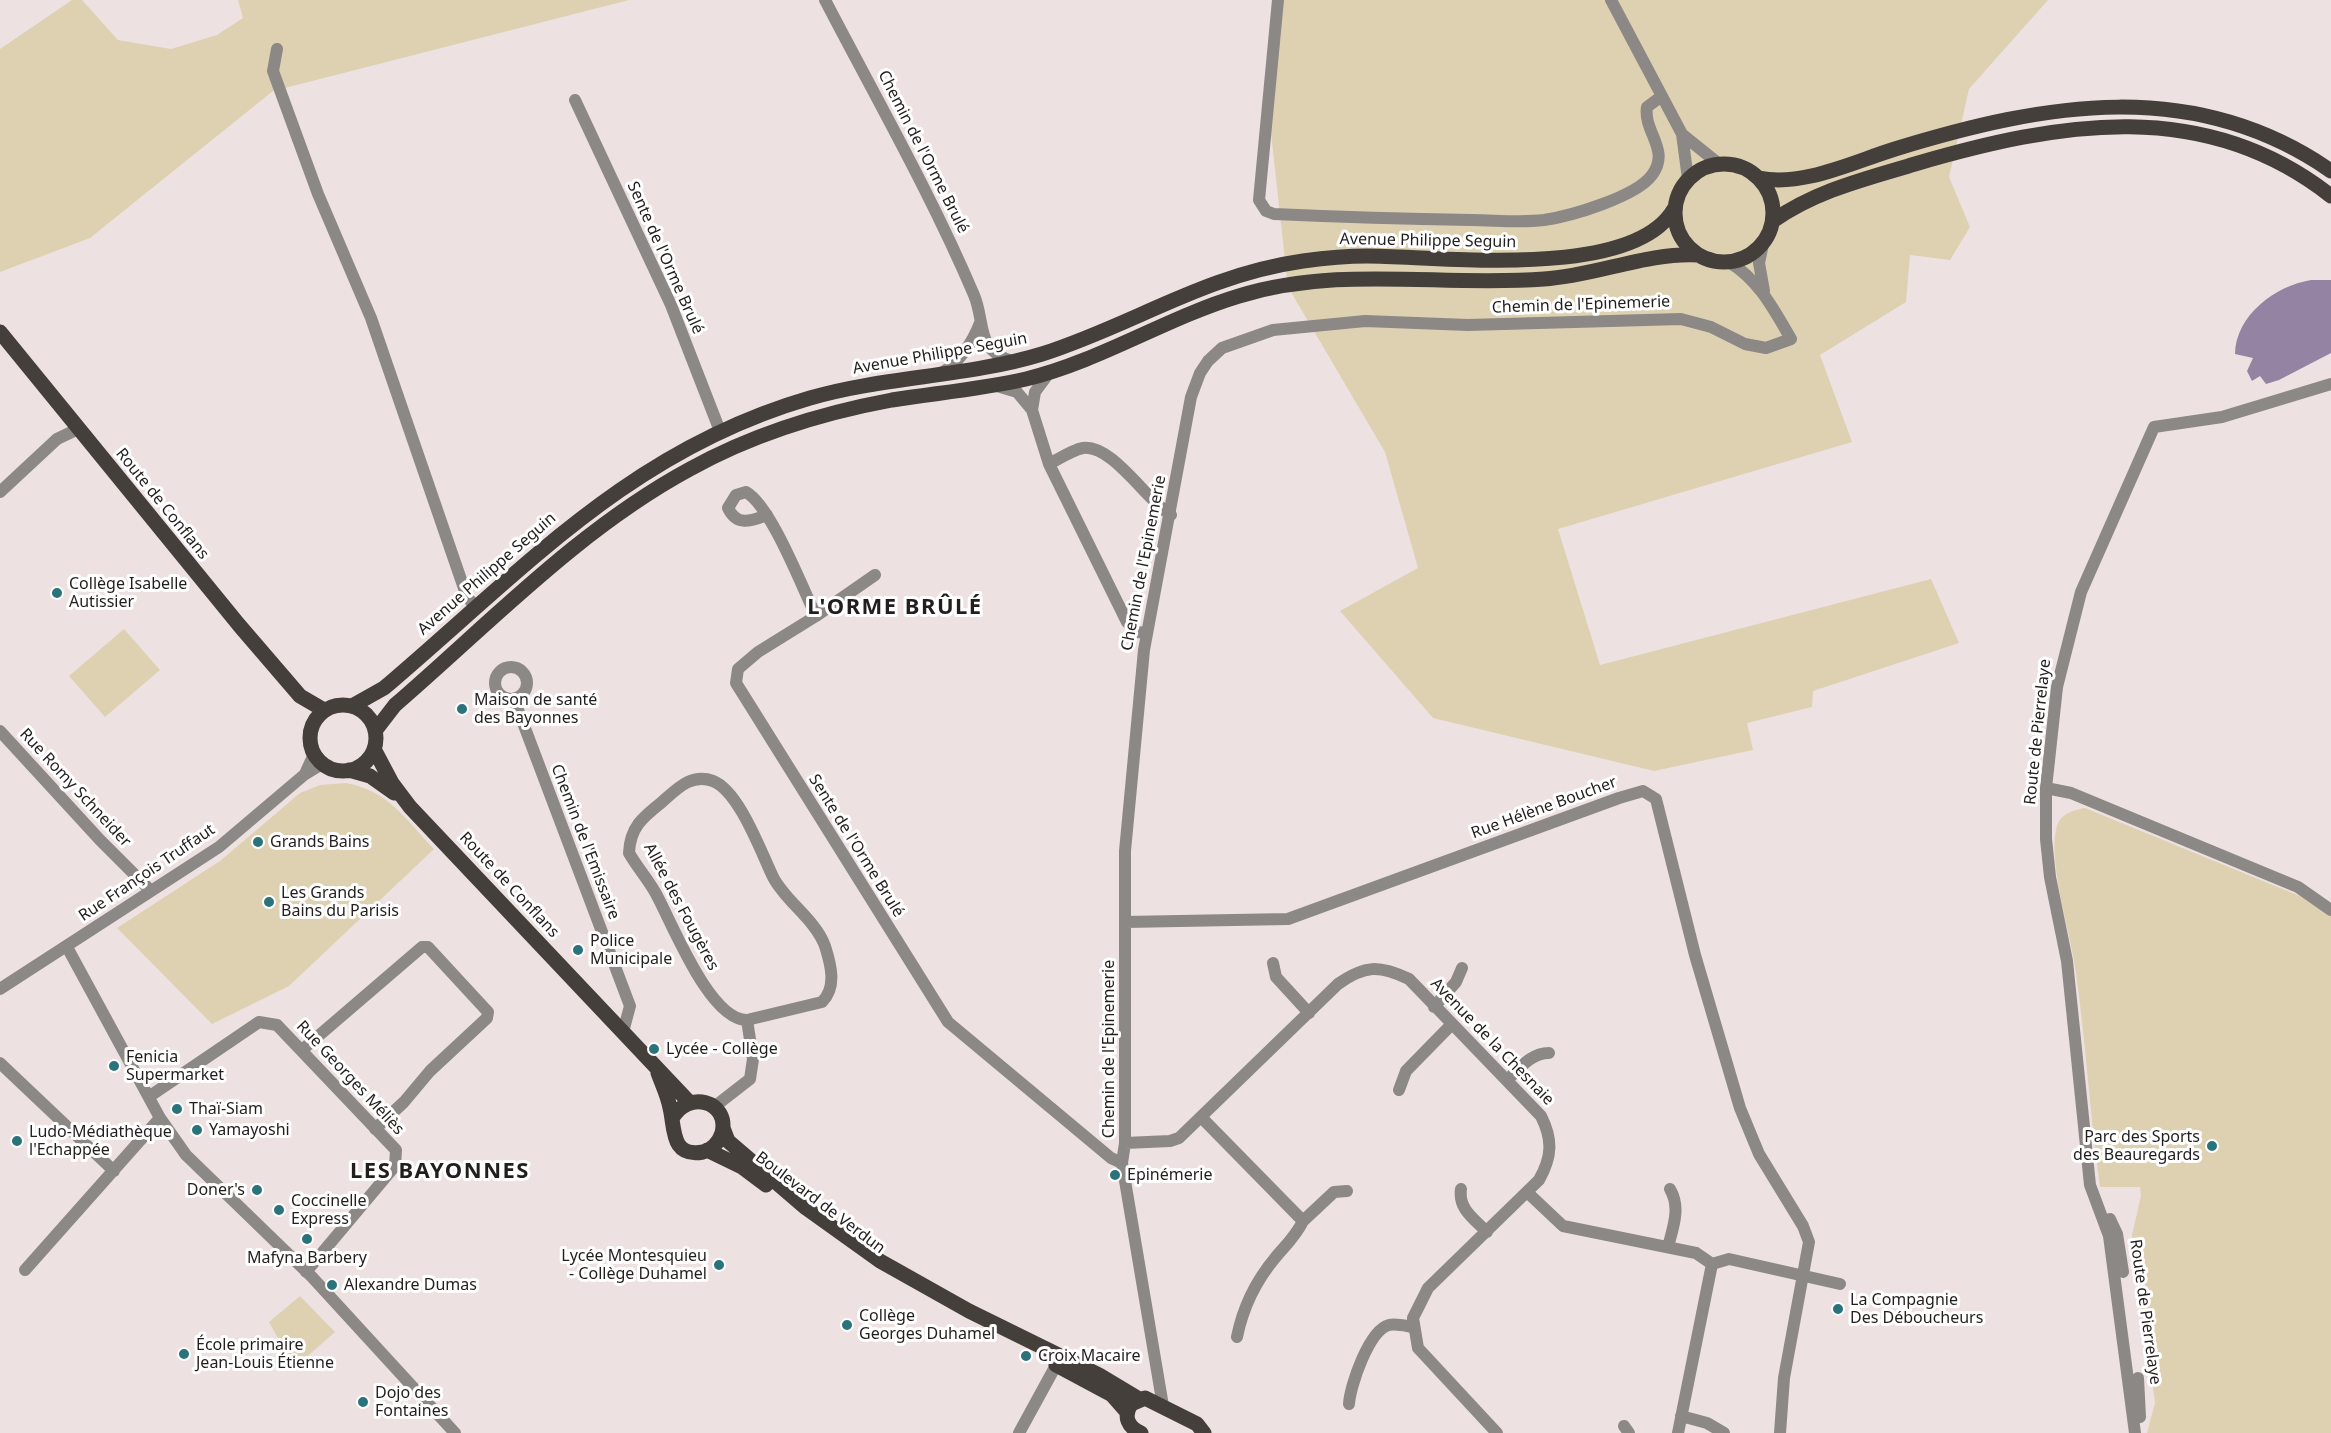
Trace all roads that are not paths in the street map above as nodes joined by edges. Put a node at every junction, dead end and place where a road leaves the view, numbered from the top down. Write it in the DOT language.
graph roads {
  1 [pos="825,0"];
  2 [pos="1611,0"];
  3 [pos="1276,1"];
  4 [pos="277,49"];
  5 [pos="1662,96"];
  6 [pos="575,100"];
  7 [pos="1682,134"];
  8 [pos="1719,164"];
  9 [pos="2331,171"];
  10 [pos="1688,178"];
  11 [pos="1759,178"];
  12 [pos="2331,196"];
  13 [pos="1674,209"];
  14 [pos="1773,222"];
  15 [pos="1763,243"];
  16 [pos="1699,255"];
  17 [pos="1729,262"];
  18 [pos="1767,297"];
  19 [pos="980,323"];
  20 [pos="0,332"];
  21 [pos="1012,362"];
  22 [pos="942,373"];
  23 [pos="1049,373"];
  24 [pos="2331,384"];
  25 [pos="995,385"];
  26 [pos="1032,410"];
  27 [pos="78,429"];
  28 [pos="720,431"];
  29 [pos="1049,464"];
  30 [pos="0,492"];
  31 [pos="767,514"];
  32 [pos="1171,515"];
  33 [pos="875,575"];
  34 [pos="476,607"];
  35 [pos="816,616"];
  36 [pos="1147,633"];
  37 [pos="300,696"];
  38 [pos="514,699"];
  39 [pos="352,706"];
  40 [pos="324,710"];
  41 [pos="311,729"];
  42 [pos="0,731"];
  43 [pos="375,731"];
  44 [pos="374,749"];
  45 [pos="318,759"];
  46 [pos="349,770"];
  47 [pos="2046,788"];
  48 [pos="410,807"];
  49 [pos="151,891"];
  50 [pos="2331,910"];
  51 [pos="1125,922"];
  52 [pos="67,947"];
  53 [pos="1273,963"];
  54 [pos="1462,968"];
  55 [pos="0,988"];
  56 [pos="1434,1007"];
  57 [pos="1309,1013"];
  58 [pos="747,1020"];
  59 [pos="1452,1024"];
  60 [pos="623,1032"];
  61 [pos="302,1050"];
  62 [pos="1549,1053"];
  63 [pos="0,1063"];
  64 [pos="655,1068"];
  65 [pos="1507,1080"];
  66 [pos="1399,1090"];
  67 [pos="150,1096"];
  68 [pos="689,1102"];
  69 [pos="714,1107"];
  70 [pos="1201,1117"];
  71 [pos="160,1118"];
  72 [pos="672,1119"];
  73 [pos="723,1128"];
  74 [pos="375,1129"];
  75 [pos="1125,1143"];
  76 [pos="707,1150"];
  77 [pos="1122,1163"];
  78 [pos="114,1172"];
  79 [pos="1461,1189"];
  80 [pos="1670,1189"];
  81 [pos="1347,1191"];
  82 [pos="1528,1193"];
  83 [pos="1303,1221"];
  84 [pos="1487,1232"];
  85 [pos="1668,1247"];
  86 [pos="1712,1264"];
  87 [pos="25,1270"];
  88 [pos="306,1272"];
  89 [pos="1802,1275"];
  90 [pos="1840,1284"];
  91 [pos="1413,1327"];
  92 [pos="1237,1337"];
  93 [pos="1059,1361"];
  94 [pos="1155,1371"];
  95 [pos="1142,1399"];
  96 [pos="1349,1404"];
  97 [pos="1163,1406"];
  98 [pos="1127,1412"];
  99 [pos="1681,1416"];
  100 [pos="455,1433"];
  101 [pos="1019,1433"];
  102 [pos="1141,1433"];
  103 [pos="1204,1433"];
  104 [pos="1497,1433"];
  105 [pos="1677,1433"];
  106 [pos="1724,1433"];
  107 [pos="1780,1433"];
  108 [pos="2136,1433"];
  1 -- 19 [label="street, Chemin de l'Orme Brulé"];
  2 -- 5 [label="street"];
  3 -- 5 [label="street"];
  4 -- 34 [label="street"];
  5 -- 7 [label="street"];
  6 -- 28 [label="street, Sente de l'Orme Brulé"];
  7 -- 8 [label="street"];
  7 -- 10 [label="street"];
  8 -- 10 [label="main road"];
  8 -- 11 [label="main road"];
  9 -- 11 [label="main road"];
  10 -- 13 [label="main road"];
  11 -- 14 [label="main road"];
  12 -- 14 [label="main road"];
  13 -- 16 [label="main road"];
  13 -- 21 [label="main road, Avenue Philippe Seguin"];
  14 -- 15 [label="main road"];
  15 -- 17 [label="main road"];
  15 -- 18 [label="street"];
  16 -- 17 [label="main road"];
  16 -- 23 [label="main road"];
  17 -- 18 [label="street"];
  18 -- 32 [label="street, Chemin de l'Epinemerie"];
  19 -- 21 [label="street, Chemin de l'Orme Brulé"];
  19 -- 22 [label="street"];
  20 -- 27 [label="main road, Route de Conflans"];
  21 -- 22 [label="main road, Avenue Philippe Seguin"];
  22 -- 28 [label="main road, Avenue Philippe Seguin"];
  23 -- 25 [label="main road"];
  23 -- 26 [label="street"];
  24 -- 47 [label="street, Route de Pierrelaye"];
  25 -- 26 [label="street"];
  25 -- 43 [label="main road"];
  26 -- 29 [label="street"];
  27 -- 30 [label="street"];
  27 -- 37 [label="main road, Route de Conflans"];
  28 -- 34 [label="main road, Avenue Philippe Seguin"];
  29 -- 32 [label="street"];
  29 -- 36 [label="street"];
  31 -- 35 [label="street"];
  32 -- 36 [label="street, Chemin de l'Epinemerie"];
  33 -- 35 [label="street"];
  34 -- 39 [label="main road, Avenue Philippe Seguin"];
  35 -- 77 [label="street, Sente de l'Orme Brulé"];
  36 -- 51 [label="street, Chemin de l'Epinemerie"];
  37 -- 40 [label="main road, Route de Conflans"];
  37 -- 41 [label="main road, Route de Conflans"];
  38 -- 60 [label="street, Chemin de l'Emissaire"];
  39 -- 40 [label="main road"];
  39 -- 43 [label="main road"];
  40 -- 41 [label="main road"];
  41 -- 45 [label="main road"];
  42 -- 49 [label="street, Rue Romy Schneider"];
  43 -- 44 [label="main road"];
  44 -- 46 [label="main road"];
  44 -- 48 [label="main road, Route de Conflans"];
  45 -- 46 [label="main road"];
  45 -- 49 [label="street, Rue François Truffaut"];
  46 -- 48 [label="main road, Route de Conflans"];
  47 -- 50 [label="street"];
  47 -- 108 [label="street, Route de Pierrelaye"];
  48 -- 60 [label="main road, Route de Conflans"];
  49 -- 52 [label="street, Rue François Truffaut"];
  51 -- 75 [label="street, Chemin de l'Epinemerie"];
  51 -- 89 [label="street, Rue Hélène Boucher"];
  52 -- 55 [label="street, Rue François Truffaut"];
  52 -- 67 [label="street"];
  53 -- 57 [label="street"];
  54 -- 56 [label="street"];
  56 -- 57 [label="street, Avenue de la Chesnaie"];
  56 -- 59 [label="street, Avenue de la Chesnaie"];
  57 -- 70 [label="street, Avenue de la Chesnaie"];
  58 -- 58 [label="street, Allée des Fougères"];
  58 -- 69 [label="street"];
  59 -- 65 [label="street, Avenue de la Chesnaie"];
  59 -- 66 [label="street"];
  60 -- 64 [label="main road, Route de Conflans"];
  61 -- 67 [label="street, Rue Georges Méliès"];
  61 -- 74 [label="street, Rue Georges Méliès"];
  61 -- 74 [label="street"];
  62 -- 65 [label="street"];
  63 -- 78 [label="street"];
  64 -- 68 [label="main road"];
  64 -- 72 [label="main road"];
  65 -- 82 [label="street, Avenue de la Chesnaie"];
  67 -- 71 [label="street"];
  68 -- 69 [label="main road"];
  68 -- 72 [label="main road"];
  69 -- 73 [label="main road"];
  70 -- 75 [label="street, Avenue de la Chesnaie"];
  70 -- 83 [label="street"];
  71 -- 78 [label="street"];
  71 -- 88 [label="street"];
  72 -- 76 [label="main road"];
  73 -- 76 [label="main road"];
  73 -- 93 [label="main road, Boulevard de Verdun"];
  74 -- 88 [label="street, Rue Georges Méliès"];
  75 -- 77 [label="street, Chemin de l'Epinemerie"];
  76 -- 93 [label="main road, Boulevard de Verdun"];
  77 -- 94 [label="street, Chemin de l'Epinemerie"];
  78 -- 87 [label="street"];
  79 -- 84 [label="street"];
  80 -- 85 [label="street"];
  81 -- 83 [label="street"];
  82 -- 84 [label="street, Avenue de la Chesnaie"];
  82 -- 85 [label="street"];
  83 -- 92 [label="street"];
  84 -- 91 [label="street, Avenue de la Chesnaie"];
  85 -- 86 [label="street"];
  86 -- 89 [label="street"];
  86 -- 99 [label="street"];
  88 -- 100 [label="street"];
  89 -- 90 [label="street"];
  89 -- 107 [label="street"];
  91 -- 96 [label="street"];
  91 -- 104 [label="street"];
  93 -- 95 [label="main road, Boulevard de Verdun"];
  93 -- 98 [label="main road, Boulevard de Verdun"];
  93 -- 101 [label="street"];
  94 -- 95 [label="street, Chemin de l'Epinemerie"];
  94 -- 97 [label="street, Chemin de l'Epinemerie"];
  95 -- 97 [label="main road, Boulevard de Verdun"];
  95 -- 98 [label="main road"];
  97 -- 103 [label="main road, Boulevard de Verdun"];
  98 -- 102 [label="main road, Boulevard de Verdun"];
  99 -- 105 [label="street"];
  99 -- 106 [label="street"];
}
